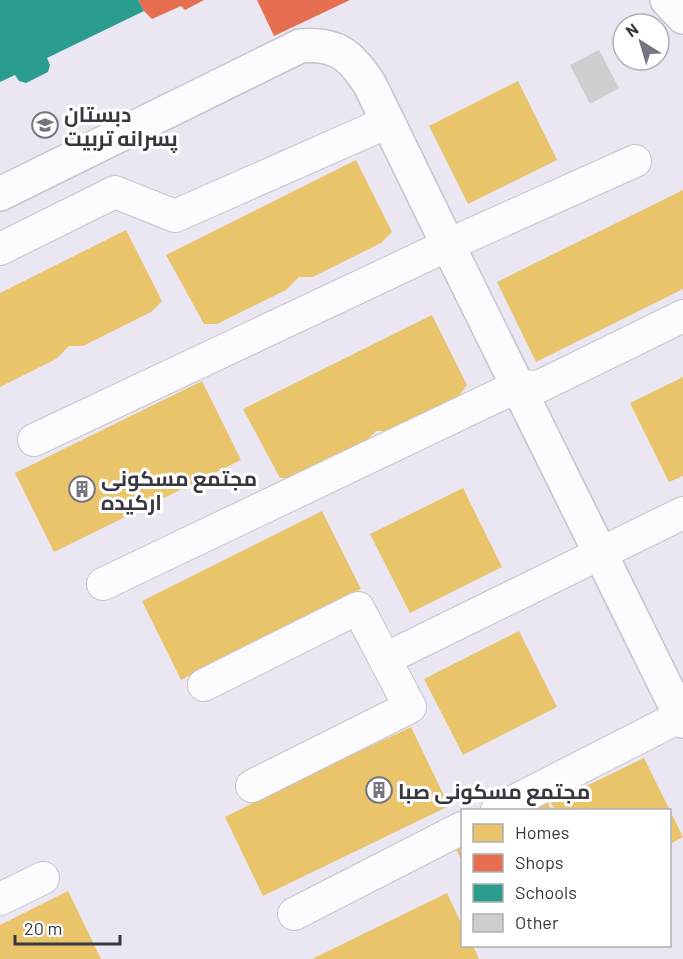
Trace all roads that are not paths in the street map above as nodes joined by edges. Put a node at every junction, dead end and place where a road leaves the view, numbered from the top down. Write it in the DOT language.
graph roads {
  1 [pos="667,0"];
  2 [pos="683,17"];
  3 [pos="388,122"];
  4 [pos="635,161"];
  5 [pos="0,194"];
  6 [pos="447,245"];
  7 [pos="0,249"];
  8 [pos="683,316"];
  9 [pos="518,386"];
  10 [pos="34,440"];
  11 [pos="683,513"];
  12 [pos="600,554"];
  13 [pos="103,584"];
  14 [pos="385,659"];
  15 [pos="204,685"];
  16 [pos="682,718"];
  17 [pos="252,786"];
  18 [pos="499,809"];
  19 [pos="461,829"];
  20 [pos="43,878"];
  21 [pos="0,899"];
  22 [pos="294,914"];
  1 -- 2 [label="street"];
  3 -- 5 [label="street"];
  3 -- 6 [label="street"];
  3 -- 7 [label="street"];
  4 -- 6 [label="street"];
  6 -- 9 [label="street"];
  6 -- 10 [label="street"];
  8 -- 9 [label="street"];
  9 -- 12 [label="street"];
  9 -- 13 [label="street"];
  11 -- 12 [label="street"];
  12 -- 14 [label="street"];
  12 -- 16 [label="street"];
  14 -- 15 [label="street"];
  14 -- 17 [label="street"];
  16 -- 18 [label="street"];
  19 -- 22 [label="street"];
  20 -- 21 [label="street"];
}
